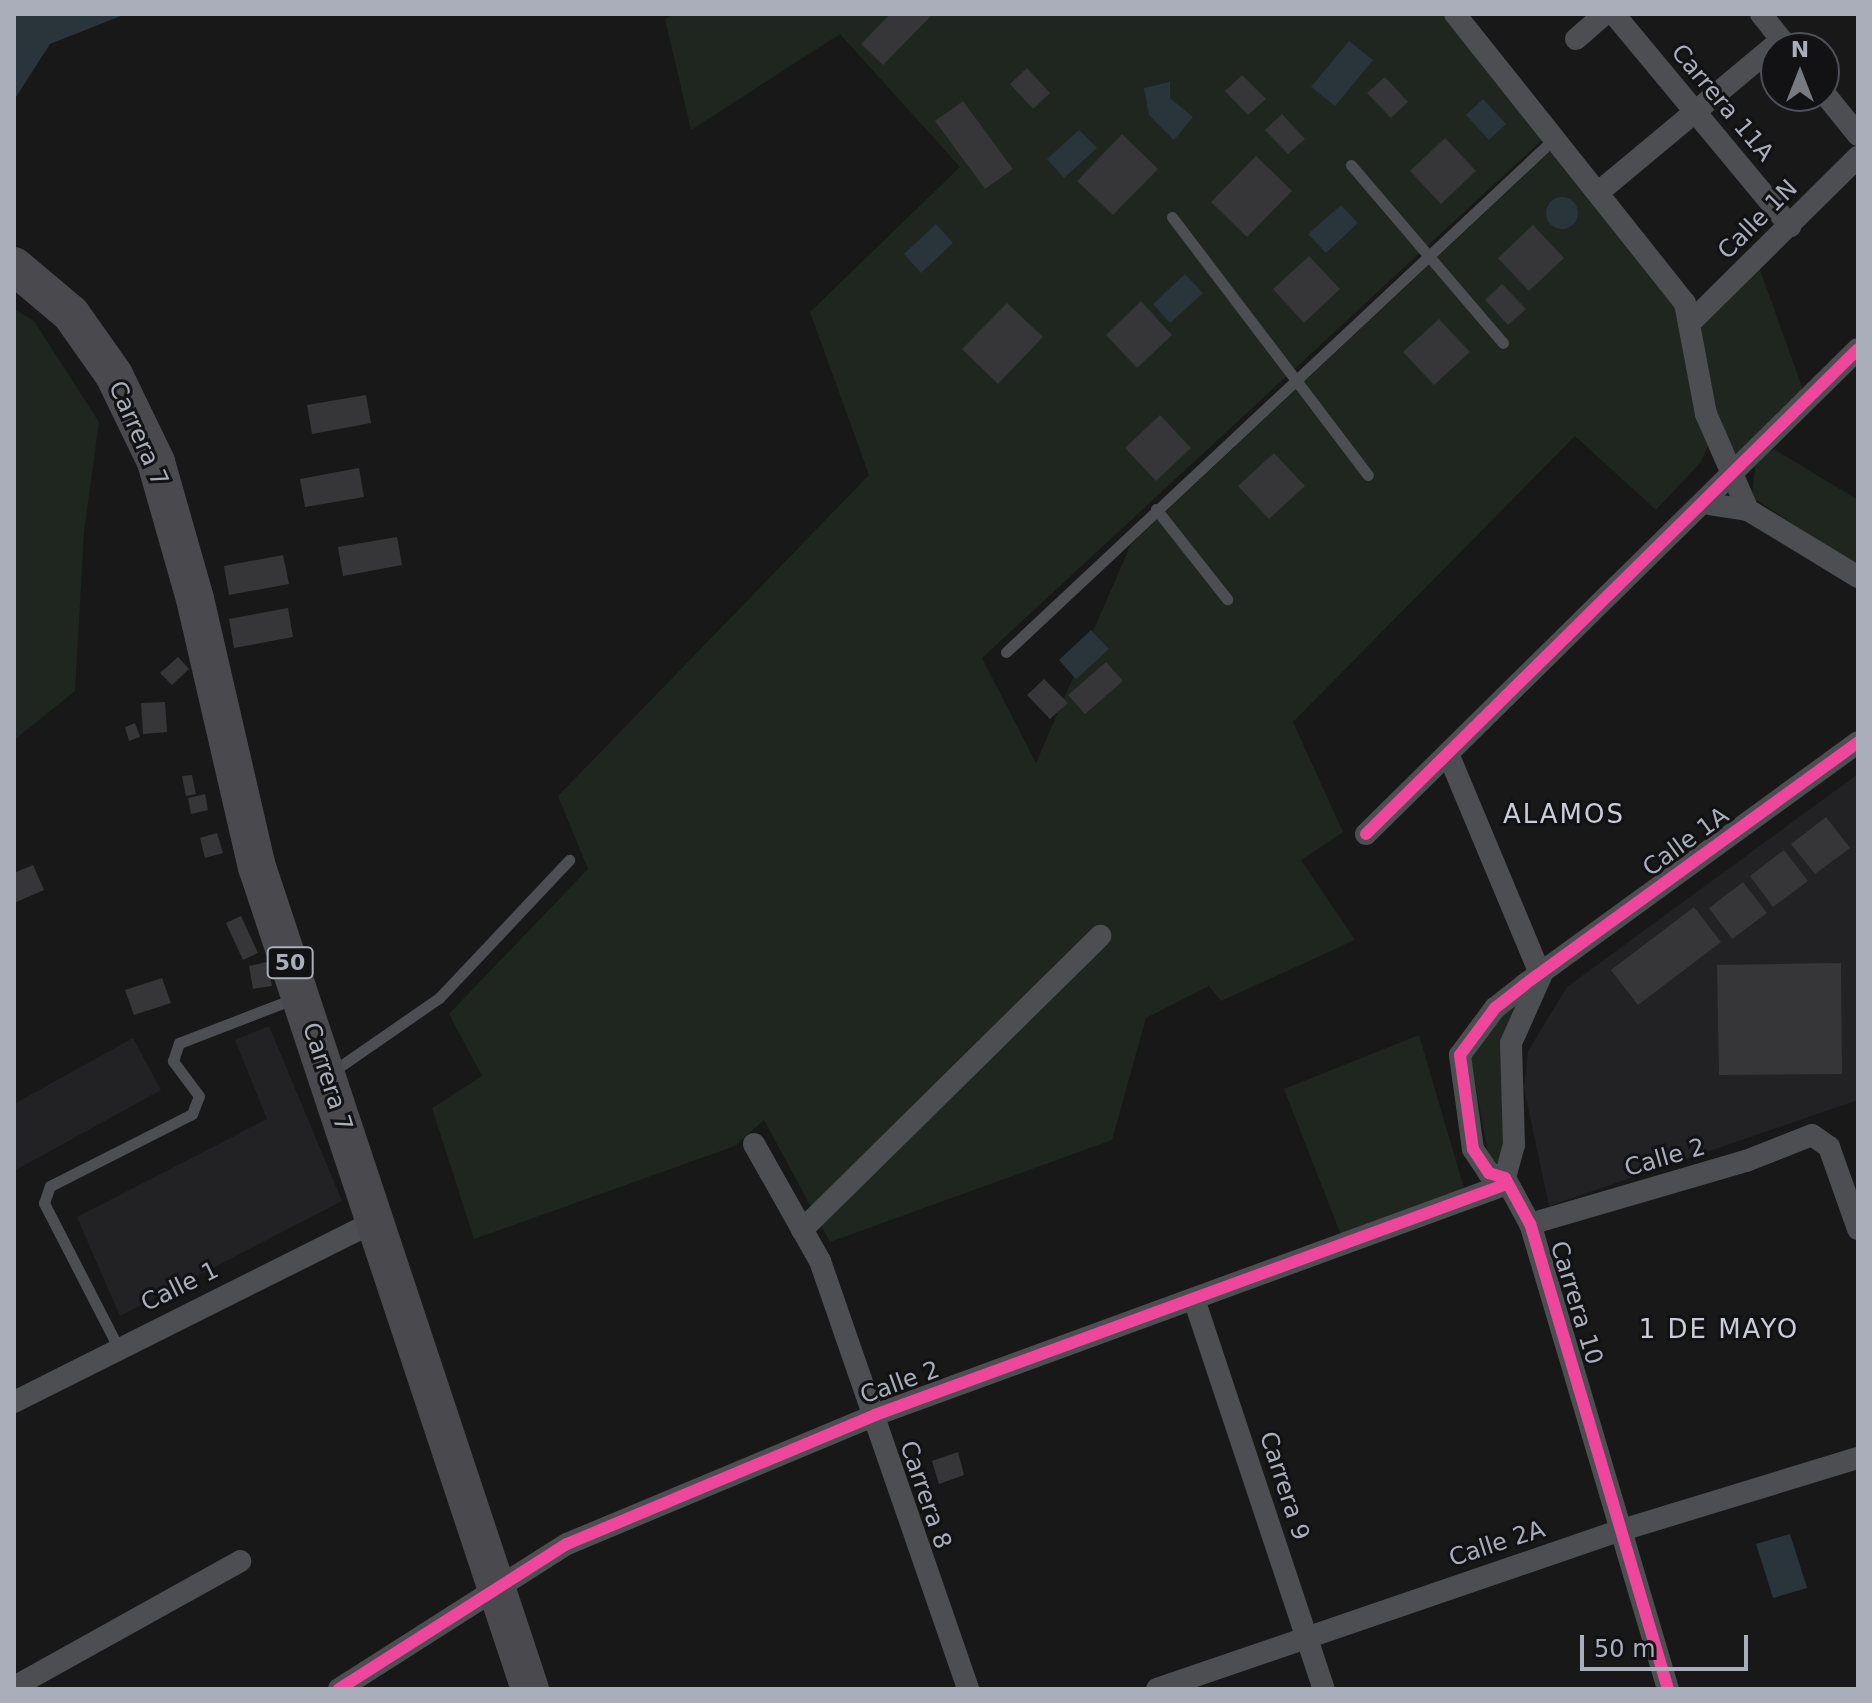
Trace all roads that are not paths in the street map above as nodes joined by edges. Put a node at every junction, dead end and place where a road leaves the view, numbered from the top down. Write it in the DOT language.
graph roads {
  1 [pos="1455,14"];
  2 [pos="1605,14"];
  3 [pos="1614,14"];
  4 [pos="1761,14"];
  5 [pos="1775,32"];
  6 [pos="1576,39"];
  7 [pos="1760,62"];
  8 [pos="1694,111"];
  9 [pos="1839,112"];
  10 [pos="1858,135"];
  11 [pos="1556,136"];
  12 [pos="1858,157"];
  13 [pos="1351,165"];
  14 [pos="1600,191"];
  15 [pos="1172,217"];
  16 [pos="1790,226"];
  17 [pos="1428,256"];
  18 [pos="14,266"];
  19 [pos="1693,320"];
  20 [pos="1503,343"];
  21 [pos="1858,349"];
  22 [pos="1295,380"];
  23 [pos="1368,475"];
  24 [pos="1729,475"];
  25 [pos="1702,503"];
  26 [pos="1156,509"];
  27 [pos="1748,510"];
  28 [pos="1858,577"];
  29 [pos="1227,599"];
  30 [pos="1006,652"];
  31 [pos="1858,742"];
  32 [pos="1449,756"];
  33 [pos="1366,834"];
  34 [pos="569,860"];
  35 [pos="1100,936"];
  36 [pos="1541,976"];
  37 [pos="301,995"];
  38 [pos="328,1075"];
  39 [pos="754,1144"];
  40 [pos="1506,1181"];
  41 [pos="371,1223"];
  42 [pos="1530,1224"];
  43 [pos="1858,1229"];
  44 [pos="802,1230"];
  45 [pos="1194,1299"];
  46 [pos="118,1347"];
  47 [pos="14,1402"];
  48 [pos="875,1415"];
  49 [pos="1858,1458"];
  50 [pos="1622,1530"];
  51 [pos="240,1561"];
  52 [pos="496,1586"];
  53 [pos="1306,1635"];
  54 [pos="14,1687"];
  55 [pos="339,1689"];
  56 [pos="530,1689"];
  57 [pos="968,1689"];
  58 [pos="1157,1689"];
  59 [pos="1324,1689"];
  60 [pos="1668,1689"];
  1 -- 11 [label="street"];
  2 -- 6 [label="street"];
  3 -- 8 [label="street, Carrera 11A"];
  4 -- 5 [label="street"];
  7 -- 8 [label="street"];
  8 -- 14 [label="street"];
  8 -- 16 [label="street, Carrera 11A"];
  9 -- 10 [label="street"];
  11 -- 14 [label="street"];
  11 -- 17 [label="lane"];
  12 -- 16 [label="street, Calle 1N"];
  13 -- 17 [label="lane"];
  14 -- 19 [label="street"];
  15 -- 22 [label="lane"];
  16 -- 19 [label="street, Calle 1N"];
  17 -- 20 [label="lane"];
  17 -- 22 [label="lane"];
  18 -- 37 [label="highway, Carrera 7 / 50"];
  19 -- 24 [label="street"];
  21 -- 24 [label="street"];
  22 -- 23 [label="lane"];
  22 -- 26 [label="lane"];
  24 -- 25 [label="street"];
  24 -- 27 [label="street"];
  25 -- 27 [label="street"];
  25 -- 32 [label="street"];
  26 -- 29 [label="lane"];
  26 -- 30 [label="lane"];
  27 -- 28 [label="street"];
  31 -- 36 [label="street, Calle 1A"];
  32 -- 33 [label="street"];
  32 -- 36 [label="street"];
  34 -- 38 [label="lane"];
  35 -- 44 [label="street"];
  36 -- 40 [label="street"];
  36 -- 40 [label="street, Carrera 10"];
  37 -- 38 [label="highway, Carrera 7 / 50"];
  37 -- 46 [label="lane"];
  38 -- 41 [label="highway, Carrera 7 / 50"];
  39 -- 44 [label="street, Carrera 8"];
  40 -- 42 [label="street, Carrera 10"];
  40 -- 45 [label="street, Calle 2"];
  41 -- 46 [label="street, Calle 1"];
  41 -- 52 [label="highway, Carrera 7 / 50"];
  42 -- 43 [label="street, Calle 2"];
  42 -- 50 [label="street, Carrera 10"];
  44 -- 48 [label="street, Carrera 8"];
  45 -- 48 [label="street, Calle 2"];
  45 -- 53 [label="street, Carrera 9"];
  46 -- 47 [label="street, Calle 1"];
  48 -- 52 [label="street, Calle 2"];
  48 -- 57 [label="street, Carrera 8"];
  49 -- 50 [label="street, Calle 2A"];
  50 -- 53 [label="street, Calle 2A"];
  50 -- 60 [label="street, Carrera 10"];
  51 -- 54 [label="street"];
  52 -- 55 [label="street, Calle 2"];
  52 -- 56 [label="highway, Carrera 7 / 50"];
  53 -- 58 [label="street, Calle 2A"];
  53 -- 59 [label="street, Carrera 9"];
}
